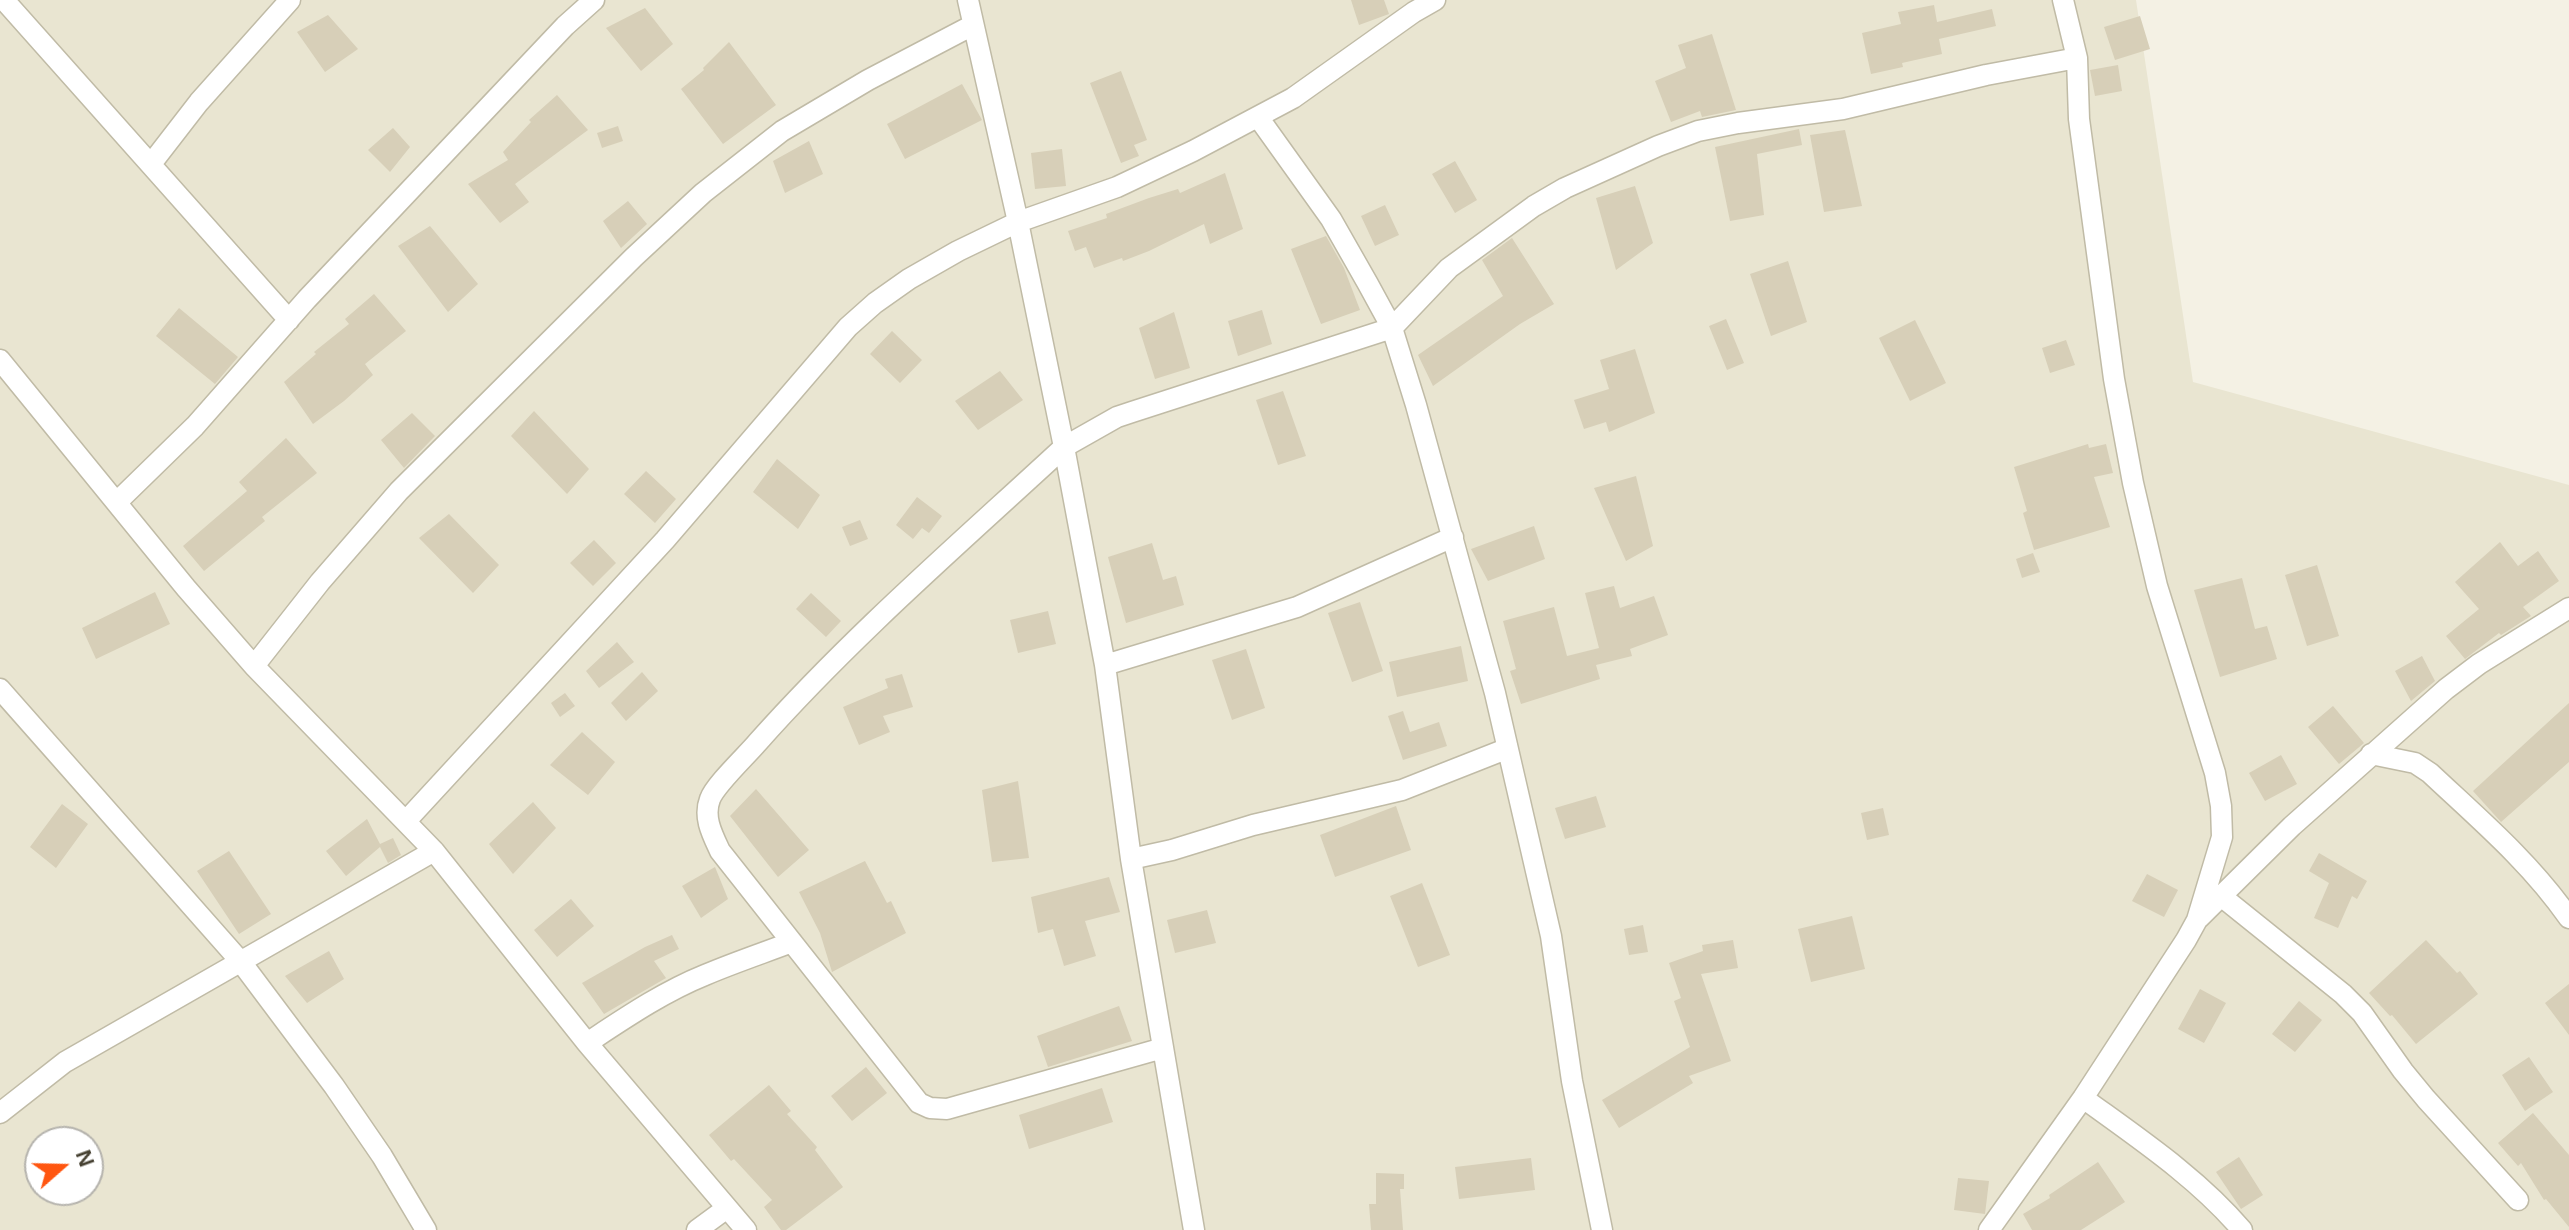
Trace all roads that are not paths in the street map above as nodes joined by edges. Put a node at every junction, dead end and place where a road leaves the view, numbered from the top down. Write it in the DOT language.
graph roads {
  1 [pos="290,0"];
  2 [pos="594,0"];
  3 [pos="968,0"];
  4 [pos="1435,0"];
  5 [pos="2063,0"];
  6 [pos="14,4"];
  7 [pos="973,25"];
  8 [pos="2077,58"];
  9 [pos="1258,117"];
  10 [pos="151,164"];
  11 [pos="1018,222"];
  12 [pos="289,320"];
  13 [pos="1392,328"];
  14 [pos="0,360"];
  15 [pos="1064,447"];
  16 [pos="117,502"];
  17 [pos="1453,537"];
  18 [pos="2569,608"];
  19 [pos="1105,665"];
  20 [pos="254,666"];
  21 [pos="0,689"];
  22 [pos="1506,749"];
  23 [pos="2371,754"];
  24 [pos="406,821"];
  25 [pos="434,851"];
  26 [pos="1131,859"];
  27 [pos="2221,896"];
  28 [pos="2569,918"];
  29 [pos="2197,920"];
  30 [pos="792,942"];
  31 [pos="241,962"];
  32 [pos="587,1043"];
  33 [pos="1163,1048"];
  34 [pos="2083,1098"];
  35 [pos="0,1113"];
  36 [pos="2518,1200"];
  37 [pos="727,1208"];
  38 [pos="426,1230"];
  39 [pos="697,1230"];
  40 [pos="746,1230"];
  41 [pos="1194,1230"];
  42 [pos="1602,1230"];
  43 [pos="1989,1230"];
  44 [pos="2242,1230"];
  1 -- 10 [label="street"];
  2 -- 12 [label="street"];
  3 -- 7 [label="street"];
  4 -- 9 [label="street"];
  5 -- 8 [label="street"];
  6 -- 10 [label="street"];
  7 -- 11 [label="street"];
  7 -- 20 [label="street"];
  8 -- 13 [label="street"];
  8 -- 29 [label="street"];
  9 -- 11 [label="street"];
  9 -- 13 [label="street"];
  10 -- 12 [label="street"];
  11 -- 15 [label="street"];
  11 -- 24 [label="street"];
  12 -- 16 [label="street"];
  13 -- 15 [label="street"];
  13 -- 17 [label="street"];
  14 -- 16 [label="street"];
  15 -- 19 [label="street"];
  15 -- 30 [label="street"];
  16 -- 20 [label="street"];
  17 -- 19 [label="street"];
  17 -- 22 [label="street"];
  18 -- 23 [label="street"];
  19 -- 26 [label="street"];
  20 -- 24 [label="street"];
  21 -- 31 [label="street"];
  22 -- 26 [label="street"];
  22 -- 42 [label="street"];
  23 -- 27 [label="street"];
  23 -- 28 [label="street"];
  24 -- 25 [label="street"];
  25 -- 31 [label="street"];
  25 -- 32 [label="street"];
  26 -- 33 [label="street"];
  27 -- 29 [label="street"];
  27 -- 36 [label="street"];
  29 -- 34 [label="street"];
  30 -- 32 [label="street"];
  30 -- 33 [label="street"];
  31 -- 35 [label="street"];
  31 -- 38 [label="street"];
  32 -- 37 [label="street"];
  33 -- 41 [label="street"];
  34 -- 43 [label="street"];
  34 -- 44 [label="street"];
  37 -- 39 [label="street"];
  37 -- 40 [label="street"];
}
